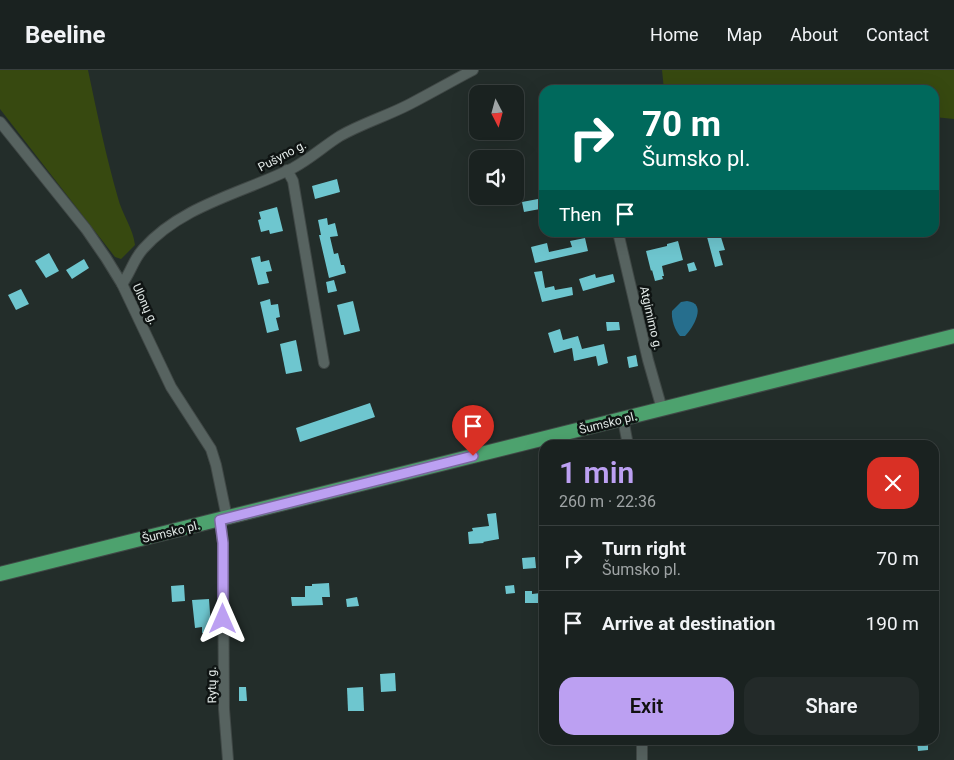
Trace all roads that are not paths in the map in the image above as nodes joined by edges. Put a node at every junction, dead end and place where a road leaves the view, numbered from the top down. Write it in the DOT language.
graph roads {
  1 [pos="473,70"];
  2 [pos="0,122"];
  3 [pos="287,170"];
  4 [pos="619,237"];
  5 [pos="122,284"];
  6 [pos="954,336"];
  7 [pos="324,363"];
  8 [pos="662,409"];
  9 [pos="623,419"];
  10 [pos="539,440"];
  11 [pos="539,440"];
  12 [pos="627,440"];
  13 [pos="224,519"];
  14 [pos="0,574"];
  15 [pos="642,745"];
  16 [pos="228,760"];
  17 [pos="642,760"];
  1 -- 3 [label="street, Pušyno g."];
  2 -- 5 [label="street, Ulonų g."];
  3 -- 5 [label="street, Pušyno g."];
  3 -- 7 [label="street"];
  4 -- 8 [label="street, Atgimimo g."];
  5 -- 13 [label="street, Ulonų g."];
  6 -- 8 [label="main road, Šumsko pl."];
  8 -- 9 [label="main road, Šumsko pl."];
  9 -- 10 [label="main road, Šumsko pl."];
  9 -- 12 [label="street"];
  11 -- 13 [label="main road, Šumsko pl."];
  13 -- 14 [label="main road, Šumsko pl."];
  13 -- 16 [label="street, Rytų g."];
  15 -- 17 [label="street"];
}
